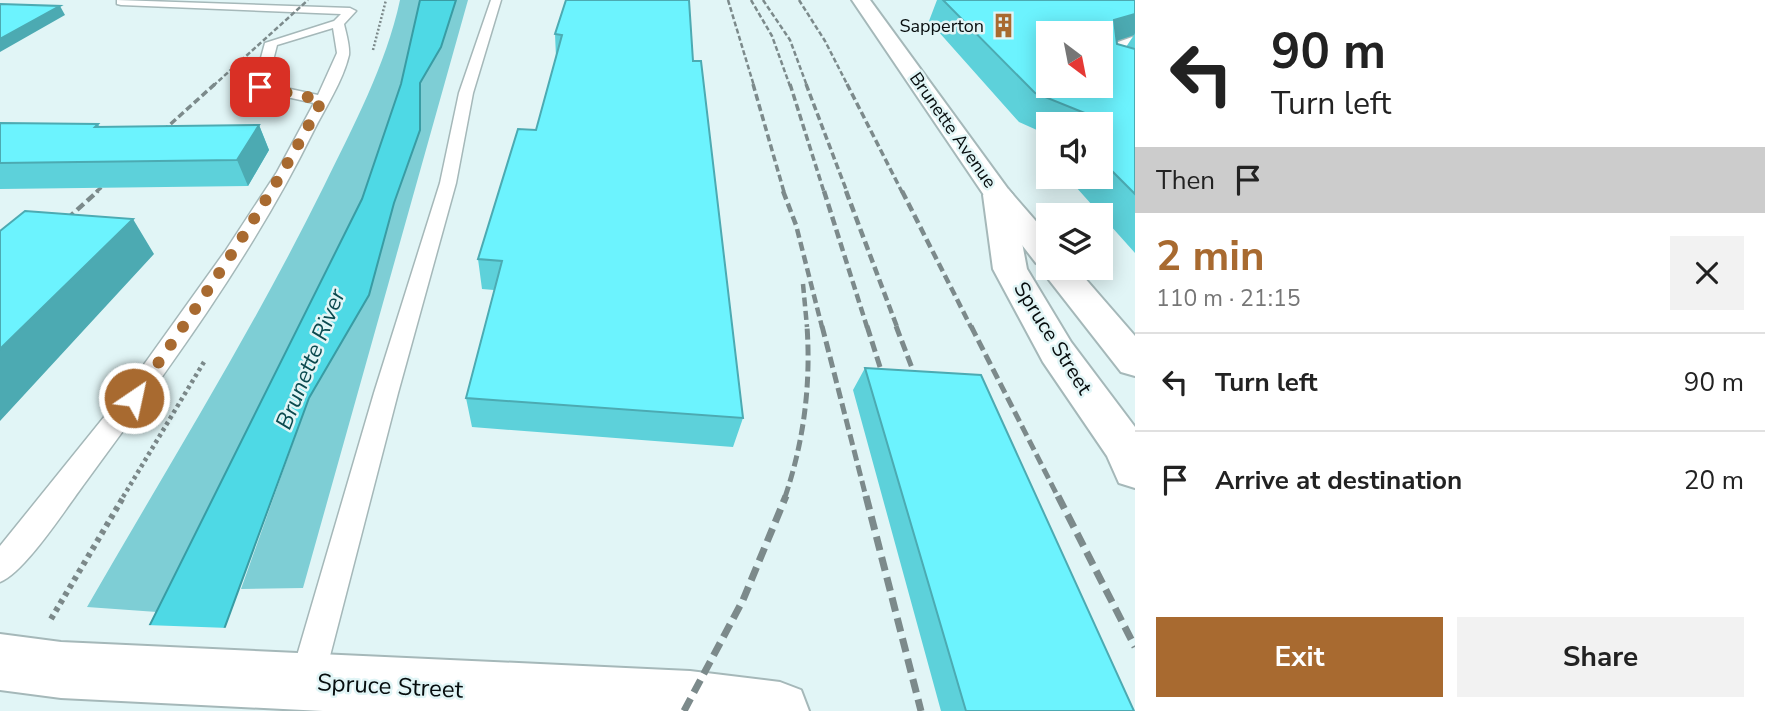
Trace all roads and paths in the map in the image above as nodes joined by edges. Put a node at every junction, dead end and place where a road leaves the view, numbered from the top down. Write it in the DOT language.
graph roads {
  1 [pos="496,0"];
  2 [pos="862,0"];
  3 [pos="121,2"];
  4 [pos="348,12"];
  5 [pos="1135,42"];
  6 [pos="1113,50"];
  7 [pos="1113,67"];
  8 [pos="1122,70"];
  9 [pos="322,100"];
  10 [pos="998,195"];
  11 [pos="1036,241"];
  12 [pos="1068,280"];
  13 [pos="1135,362"];
  14 [pos="1135,469"];
  15 [pos="0,568"];
  16 [pos="0,662"];
  17 [pos="306,683"];
  18 [pos="780,711"];
  1 -- 17 [label="lane"];
  2 -- 10 [label="street, Brunette Avenue"];
  3 -- 4 [label="lane"];
  4 -- 9 [label="lane"];
  4 -- 9 [label="lane"];
  5 -- 6 [label="street"];
  7 -- 8 [label="street"];
  9 -- 15 [label="lane"];
  10 -- 11 [label="street, Brunette Avenue"];
  10 -- 14 [label="street, Spruce Street"];
  12 -- 13 [label="street"];
  16 -- 17 [label="street, Spruce Street"];
  17 -- 18 [label="street, Spruce Street"];
}
